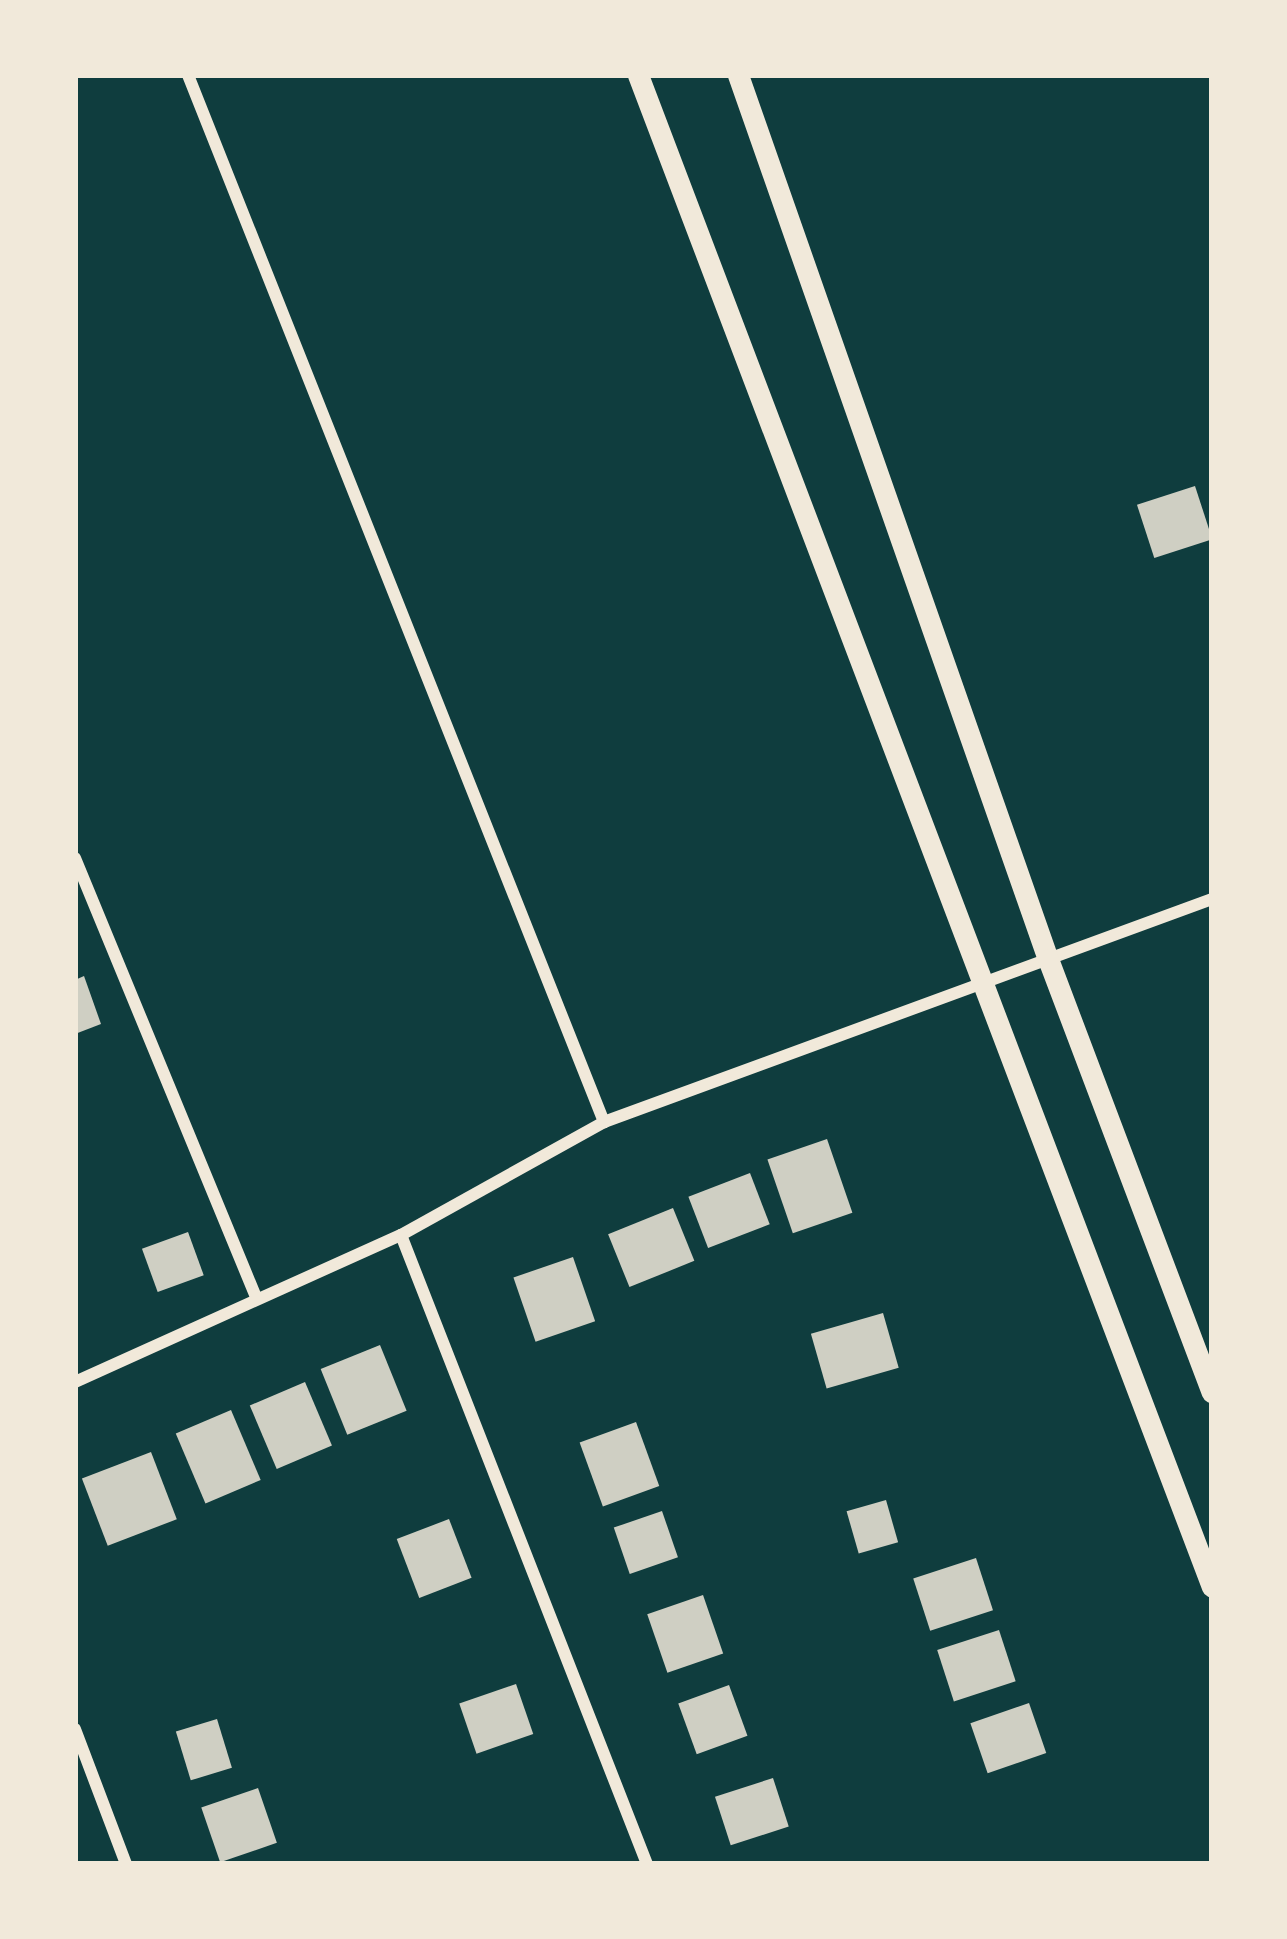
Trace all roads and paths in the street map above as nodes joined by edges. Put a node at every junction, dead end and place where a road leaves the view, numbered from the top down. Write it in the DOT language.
graph roads {
  1 [pos="188,75"];
  2 [pos="638,75"];
  3 [pos="738,75"];
  4 [pos="75,859"];
  5 [pos="1212,899"];
  6 [pos="1048,959"];
  7 [pos="982,979"];
  8 [pos="604,1123"];
  9 [pos="401,1235"];
  10 [pos="257,1299"];
  11 [pos="75,1382"];
  12 [pos="1212,1392"];
  13 [pos="1212,1588"];
  14 [pos="75,1729"];
  15 [pos="126,1864"];
  16 [pos="647,1864"];
  1 -- 8 [label="street"];
  2 -- 7 [label="street"];
  3 -- 6 [label="street"];
  4 -- 10 [label="street"];
  5 -- 6 [label="street"];
  6 -- 7 [label="street"];
  6 -- 12 [label="street"];
  7 -- 8 [label="street"];
  7 -- 13 [label="street"];
  8 -- 9 [label="street"];
  9 -- 10 [label="street"];
  9 -- 16 [label="street"];
  10 -- 11 [label="street"];
  14 -- 15 [label="street"];
}
